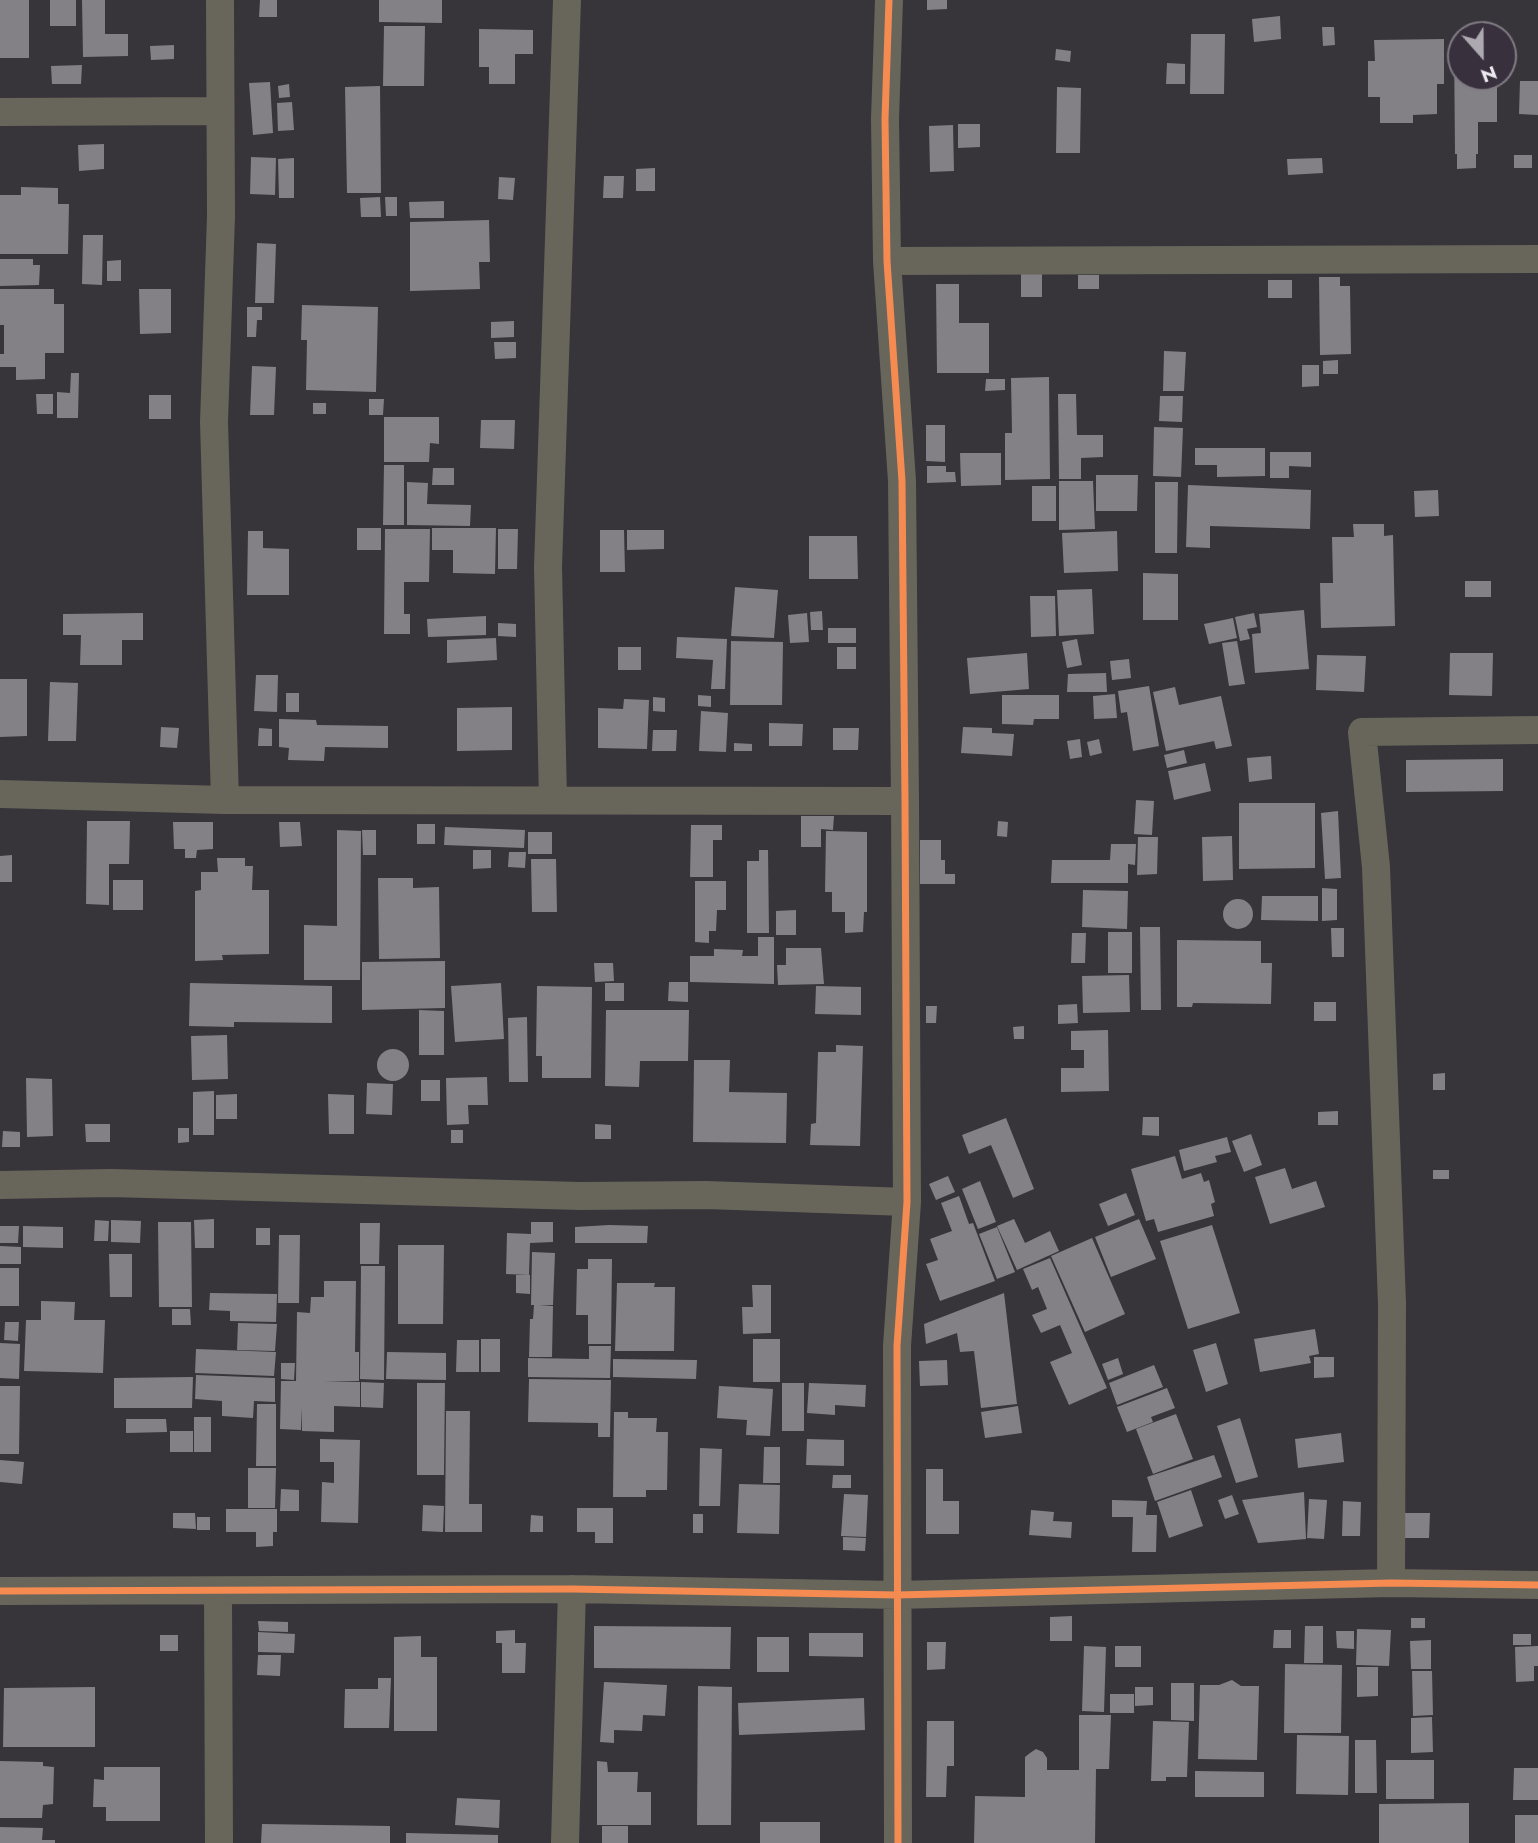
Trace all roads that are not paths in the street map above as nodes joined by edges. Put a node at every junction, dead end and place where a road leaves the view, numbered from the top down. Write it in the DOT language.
graph roads {
  1 [pos="220,0"];
  2 [pos="567,0"];
  3 [pos="889,0"];
  4 [pos="220,111"];
  5 [pos="0,112"];
  6 [pos="1538,259"];
  7 [pos="887,261"];
  8 [pos="1538,730"];
  9 [pos="0,794"];
  10 [pos="225,800"];
  11 [pos="553,800"];
  12 [pos="905,801"];
  13 [pos="0,1185"];
  14 [pos="907,1202"];
  15 [pos="1391,1583"];
  16 [pos="1538,1585"];
  17 [pos="572,1589"];
  18 [pos="0,1591"];
  19 [pos="218,1592"];
  20 [pos="897,1594"];
  21 [pos="219,1843"];
  22 [pos="565,1843"];
  23 [pos="898,1843"];
  1 -- 4 [label="street"];
  2 -- 11 [label="street"];
  3 -- 7 [label="street"];
  4 -- 5 [label="street"];
  4 -- 10 [label="street"];
  6 -- 7 [label="street"];
  7 -- 12 [label="street"];
  8 -- 15 [label="street"];
  9 -- 10 [label="street"];
  10 -- 11 [label="street"];
  11 -- 12 [label="street"];
  12 -- 14 [label="street"];
  13 -- 14 [label="street"];
  14 -- 20 [label="street"];
  15 -- 16 [label="street"];
  15 -- 20 [label="street"];
  17 -- 19 [label="street"];
  17 -- 20 [label="street"];
  17 -- 22 [label="street"];
  18 -- 19 [label="street"];
  19 -- 21 [label="street"];
  20 -- 23 [label="street"];
}
